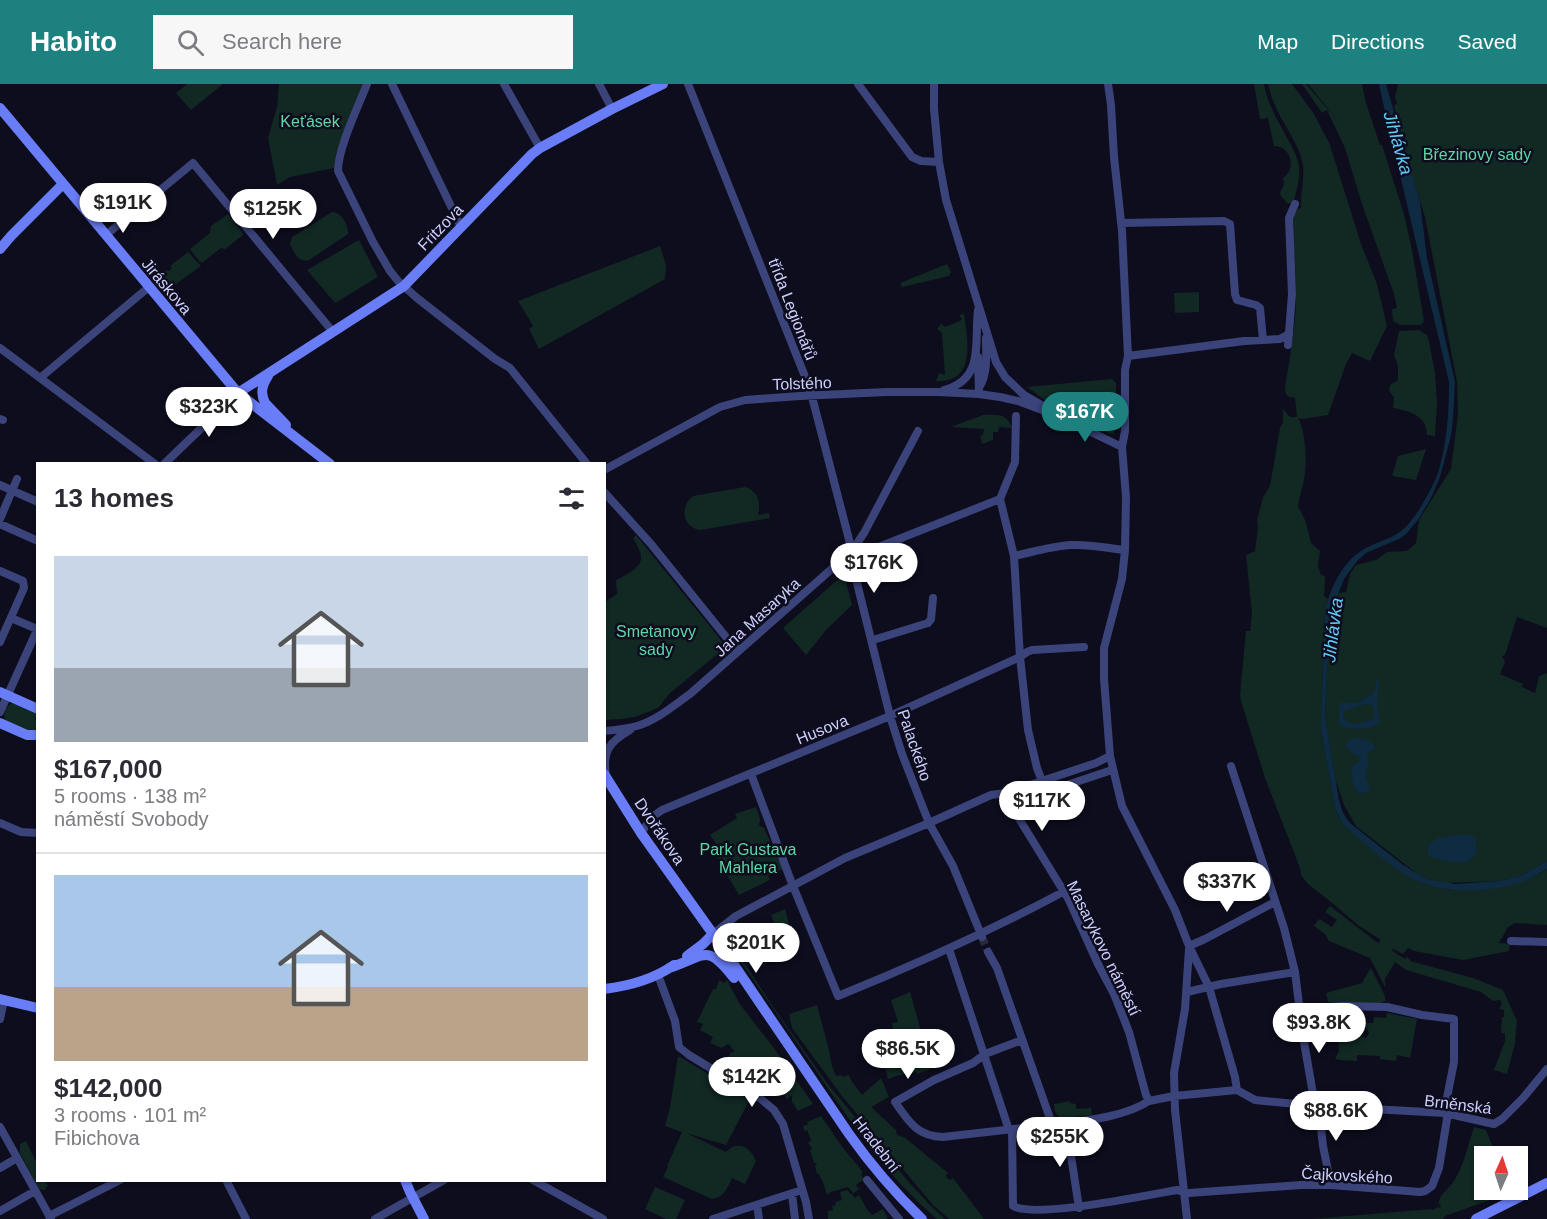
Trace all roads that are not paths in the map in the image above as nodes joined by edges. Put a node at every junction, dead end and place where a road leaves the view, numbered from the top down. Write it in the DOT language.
graph roads {
  1 [pos="367,84"];
  2 [pos="392,84"];
  3 [pos="504,84"];
  4 [pos="599,84"];
  5 [pos="663,84"];
  6 [pos="688,84"];
  7 [pos="858,84"];
  8 [pos="934,84"];
  9 [pos="1108,84"];
  10 [pos="0,108"];
  11 [pos="612,109"];
  12 [pos="540,148"];
  13 [pos="939,162"];
  14 [pos="63,184"];
  15 [pos="1295,204"];
  16 [pos="1121,223"];
  17 [pos="461,227"];
  18 [pos="106,236"];
  19 [pos="0,249"];
  20 [pos="404,286"];
  21 [pos="149,287"];
  22 [pos="978,306"];
  23 [pos="976,329"];
  24 [pos="333,332"];
  25 [pos="986,332"];
  26 [pos="1263,340"];
  27 [pos="0,348"];
  28 [pos="1128,356"];
  29 [pos="272,372"];
  30 [pos="40,378"];
  31 [pos="980,390"];
  32 [pos="938,392"];
  33 [pos="238,393"];
  34 [pos="812,396"];
  35 [pos="1016,416"];
  36 [pos="1058,416"];
  37 [pos="918,430"];
  38 [pos="295,437"];
  39 [pos="1122,447"];
  40 [pos="152,462"];
  41 [pos="166,462"];
  42 [pos="327,462"];
  43 [pos="585,462"];
  44 [pos="606,470"];
  45 [pos="17,479"];
  46 [pos="0,485"];
  47 [pos="12,491"];
  48 [pos="606,494"];
  49 [pos="1000,498"];
  50 [pos="36,501"];
  51 [pos="0,519"];
  52 [pos="0,524"];
  53 [pos="36,540"];
  54 [pos="1125,550"];
  55 [pos="852,551"];
  56 [pos="1014,556"];
  57 [pos="0,571"];
  58 [pos="933,598"];
  59 [pos="11,618"];
  60 [pos="36,629"];
  61 [pos="36,631"];
  62 [pos="873,640"];
  63 [pos="0,642"];
  64 [pos="1084,647"];
  65 [pos="739,651"];
  66 [pos="1020,657"];
  67 [pos="4,694"];
  68 [pos="36,708"];
  69 [pos="0,712"];
  70 [pos="890,716"];
  71 [pos="0,723"];
  72 [pos="635,726"];
  73 [pos="606,731"];
  74 [pos="36,735"];
  75 [pos="1110,756"];
  76 [pos="606,757"];
  77 [pos="1231,766"];
  78 [pos="1112,770"];
  79 [pos="751,774"];
  80 [pos="606,777"];
  81 [pos="1041,780"];
  82 [pos="1006,793"];
  83 [pos="0,823"];
  84 [pos="929,823"];
  85 [pos="641,832"];
  86 [pos="36,833"];
  87 [pos="793,885"];
  88 [pos="1063,892"];
  89 [pos="1275,900"];
  90 [pos="713,934"];
  91 [pos="981,935"];
  92 [pos="1511,941"];
  93 [pos="1547,942"];
  94 [pos="1189,946"];
  95 [pos="949,949"];
  96 [pos="988,952"];
  97 [pos="669,968"];
  98 [pos="1295,972"];
  99 [pos="658,975"];
  100 [pos="1209,987"];
  101 [pos="606,989"];
  102 [pos="1187,992"];
  103 [pos="2,1000"];
  104 [pos="36,1008"];
  105 [pos="1299,1009"];
  106 [pos="0,1019"];
  107 [pos="770,1019"];
  108 [pos="1022,1040"];
  109 [pos="985,1054"];
  110 [pos="1547,1069"];
  111 [pos="1236,1090"];
  112 [pos="1174,1096"];
  113 [pos="1149,1101"];
  114 [pos="1317,1106"];
  115 [pos="1445,1113"];
  116 [pos="1066,1123"];
  117 [pos="1052,1124"];
  118 [pos="0,1127"];
  119 [pos="1011,1130"];
  120 [pos="17,1158"];
  121 [pos="0,1168"];
  122 [pos="867,1179"];
  123 [pos="116,1182"];
  124 [pos="227,1182"];
  125 [pos="406,1182"];
  126 [pos="441,1182"];
  127 [pos="537,1182"];
  128 [pos="1547,1183"];
  129 [pos="1331,1185"];
  130 [pos="802,1190"];
  131 [pos="35,1191"];
  132 [pos="1184,1191"];
  133 [pos="792,1194"];
  134 [pos="413,1198"];
  135 [pos="757,1205"];
  136 [pos="1079,1208"];
  137 [pos="0,1211"];
  138 [pos="594,1214"];
  139 [pos="50,1218"];
  140 [pos="246,1219"];
  141 [pos="375,1219"];
  142 [pos="424,1219"];
  143 [pos="603,1219"];
  144 [pos="610,1219"];
  145 [pos="713,1219"];
  146 [pos="759,1219"];
  147 [pos="795,1219"];
  148 [pos="809,1219"];
  149 [pos="899,1219"];
  150 [pos="922,1219"];
  151 [pos="1186,1219"];
  152 [pos="1476,1219"];
  1 -- 20 [label="street"];
  2 -- 17 [label="street"];
  3 -- 12 [label="street"];
  4 -- 11 [label="street"];
  5 -- 11 [label="main road, Fritzova"];
  6 -- 34 [label="street, třída Legionářů"];
  7 -- 13 [label="street"];
  8 -- 13 [label="street"];
  9 -- 16 [label="street"];
  10 -- 14 [label="main road, Jiráskova"];
  11 -- 12 [label="main road, Fritzova"];
  12 -- 17 [label="main road, Fritzova"];
  13 -- 22 [label="street"];
  14 -- 18 [label="main road, Jiráskova"];
  14 -- 19 [label="main road"];
  15 -- 26 [label="street"];
  16 -- 26 [label="street"];
  16 -- 28 [label="street"];
  17 -- 20 [label="main road, Fritzova"];
  18 -- 21 [label="main road, Jiráskova"];
  18 -- 24 [label="street"];
  20 -- 24 [label="main road, Fritzova"];
  20 -- 43 [label="street"];
  21 -- 30 [label="street"];
  21 -- 33 [label="main road, Jiráskova"];
  22 -- 23 [label="street"];
  22 -- 25 [label="street"];
  23 -- 31 [label="street"];
  23 -- 32 [label="street"];
  24 -- 29 [label="main road, Fritzova"];
  25 -- 31 [label="street"];
  25 -- 36 [label="street"];
  26 -- 28 [label="street"];
  27 -- 30 [label="street"];
  28 -- 39 [label="street"];
  29 -- 33 [label="main road, Fritzova"];
  29 -- 38 [label="main road"];
  30 -- 40 [label="street"];
  31 -- 32 [label="street, Tolstého"];
  31 -- 36 [label="street, Tolstého"];
  32 -- 34 [label="street, Tolstého"];
  33 -- 38 [label="main road, Jiráskova"];
  33 -- 41 [label="street"];
  34 -- 44 [label="street, Tolstého"];
  34 -- 55 [label="street, třída Legionářů"];
  35 -- 49 [label="street"];
  36 -- 39 [label="street"];
  37 -- 55 [label="street"];
  38 -- 42 [label="main road, Jiráskova"];
  39 -- 54 [label="street"];
  45 -- 47 [label="street"];
  46 -- 47 [label="street"];
  47 -- 50 [label="street"];
  47 -- 51 [label="street"];
  48 -- 65 [label="street"];
  49 -- 55 [label="street"];
  49 -- 56 [label="street"];
  52 -- 53 [label="street"];
  54 -- 56 [label="street"];
  54 -- 75 [label="street"];
  55 -- 62 [label="street, Palackého"];
  55 -- 65 [label="street, Jana Masaryka"];
  56 -- 66 [label="street"];
  57 -- 59 [label="street"];
  58 -- 62 [label="street"];
  59 -- 60 [label="street"];
  59 -- 63 [label="street"];
  61 -- 67 [label="street"];
  62 -- 70 [label="street, Palackého"];
  64 -- 66 [label="street, Husova"];
  65 -- 72 [label="street, Jana Masaryka"];
  66 -- 70 [label="street, Husova"];
  66 -- 81 [label="street"];
  67 -- 68 [label="main road"];
  67 -- 69 [label="street"];
  70 -- 79 [label="street, Husova"];
  70 -- 84 [label="street, Palackého"];
  71 -- 74 [label="main road"];
  72 -- 73 [label="street, Jana Masaryka"];
  72 -- 76 [label="street, Jana Masaryka"];
  75 -- 78 [label="street"];
  75 -- 81 [label="street"];
  77 -- 89 [label="street"];
  78 -- 81 [label="street"];
  78 -- 94 [label="street"];
  79 -- 85 [label="street, Husova"];
  79 -- 87 [label="street"];
  80 -- 85 [label="main road, Dvořákova"];
  81 -- 82 [label="street"];
  82 -- 84 [label="street"];
  82 -- 88 [label="street, Masarykovo náměstí"];
  83 -- 86 [label="street"];
  84 -- 87 [label="street"];
  84 -- 91 [label="street, Palackého"];
  85 -- 90 [label="main road, Dvořákova"];
  87 -- 90 [label="street"];
  87 -- 95 [label="street"];
  88 -- 91 [label="street"];
  88 -- 113 [label="street, Masarykovo náměstí"];
  89 -- 94 [label="street"];
  89 -- 98 [label="street"];
  90 -- 97 [label="main road"];
  90 -- 107 [label="main road, Hradební"];
  91 -- 95 [label="street"];
  92 -- 93 [label="street"];
  94 -- 100 [label="street"];
  94 -- 102 [label="street"];
  95 -- 109 [label="street"];
  96 -- 108 [label="street"];
  97 -- 99 [label="main road"];
  97 -- 107 [label="main road"];
  98 -- 100 [label="street"];
  98 -- 105 [label="street"];
  99 -- 101 [label="main road"];
  99 -- 130 [label="street"];
  100 -- 102 [label="street"];
  100 -- 111 [label="street"];
  102 -- 112 [label="street"];
  103 -- 104 [label="main road"];
  103 -- 106 [label="street"];
  105 -- 114 [label="street"];
  105 -- 115 [label="street, Čajkovského"];
  107 -- 150 [label="main road, Hradební"];
  108 -- 109 [label="street"];
  108 -- 117 [label="street"];
  109 -- 119 [label="street"];
  109 -- 119 [label="street"];
  110 -- 115 [label="street, Brněnská"];
  111 -- 112 [label="street"];
  111 -- 114 [label="street, Brněnská"];
  112 -- 113 [label="street"];
  112 -- 132 [label="street"];
  113 -- 116 [label="street"];
  114 -- 115 [label="street, Brněnská"];
  114 -- 129 [label="street"];
  115 -- 129 [label="street, Čajkovského"];
  116 -- 117 [label="street"];
  116 -- 136 [label="street"];
  117 -- 119 [label="street"];
  118 -- 120 [label="street"];
  119 -- 136 [label="street, Čajkovského"];
  120 -- 121 [label="street"];
  120 -- 131 [label="street"];
  122 -- 149 [label="street"];
  123 -- 139 [label="street"];
  124 -- 140 [label="street"];
  125 -- 134 [label="main road"];
  126 -- 134 [label="street"];
  127 -- 138 [label="street"];
  128 -- 152 [label="main road"];
  129 -- 132 [label="street, Čajkovského"];
  130 -- 133 [label="street"];
  130 -- 148 [label="street"];
  131 -- 137 [label="street"];
  131 -- 139 [label="street"];
  132 -- 136 [label="street, Čajkovského"];
  132 -- 151 [label="street"];
  133 -- 135 [label="street"];
  133 -- 147 [label="street"];
  134 -- 141 [label="street"];
  134 -- 142 [label="main road"];
  135 -- 145 [label="street"];
  135 -- 146 [label="street"];
  138 -- 143 [label="street"];
  138 -- 144 [label="street"];
}
